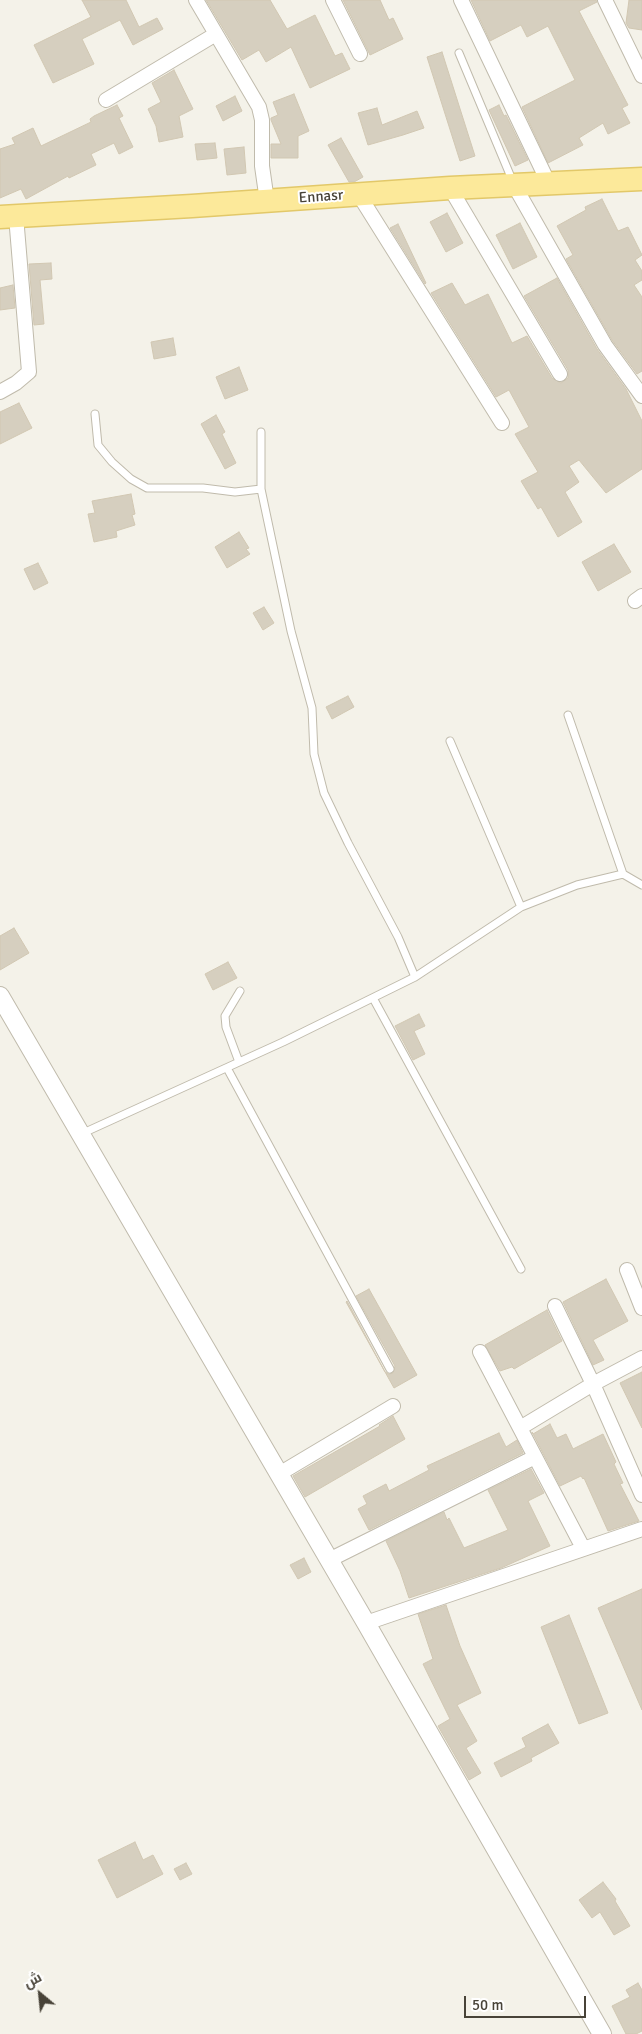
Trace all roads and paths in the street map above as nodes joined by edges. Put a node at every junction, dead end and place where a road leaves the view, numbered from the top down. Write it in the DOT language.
graph roads {
  1 [pos="196,0"];
  2 [pos="333,0"];
  3 [pos="462,0"];
  4 [pos="604,0"];
  5 [pos="216,34"];
  6 [pos="459,53"];
  7 [pos="360,54"];
  8 [pos="642,76"];
  9 [pos="106,100"];
  10 [pos="642,179"];
  11 [pos="549,184"];
  12 [pos="514,185"];
  13 [pos="450,188"];
  14 [pos="359,195"];
  15 [pos="267,201"];
  16 [pos="8,216"];
  17 [pos="560,374"];
  18 [pos="0,392"];
  19 [pos="642,396"];
  20 [pos="95,414"];
  21 [pos="502,423"];
  22 [pos="261,432"];
  23 [pos="261,489"];
  24 [pos="568,715"];
  25 [pos="450,741"];
  26 [pos="623,874"];
  27 [pos="642,885"];
  28 [pos="522,907"];
  29 [pos="416,977"];
  30 [pos="240,991"];
  31 [pos="0,996"];
  32 [pos="372,998"];
  33 [pos="240,1062"];
  34 [pos="227,1068"];
  35 [pos="80,1134"];
  36 [pos="521,1269"];
  37 [pos="627,1270"];
  38 [pos="556,1306"];
  39 [pos="642,1308"];
  40 [pos="480,1352"];
  41 [pos="642,1358"];
  42 [pos="390,1369"];
  43 [pos="593,1384"];
  44 [pos="393,1406"];
  45 [pos="520,1428"];
  46 [pos="535,1457"];
  47 [pos="279,1474"];
  48 [pos="642,1495"];
  49 [pos="642,1529"];
  50 [pos="583,1548"];
  51 [pos="329,1560"];
  52 [pos="366,1623"];
  53 [pos="602,2034"];
  1 -- 5 [label="street"];
  2 -- 7 [label="street"];
  3 -- 11 [label="street"];
  4 -- 8 [label="street"];
  5 -- 9 [label="street"];
  5 -- 15 [label="street"];
  6 -- 12 [label="lane"];
  10 -- 11 [label="main road, Ennasr"];
  11 -- 12 [label="main road, Ennasr"];
  12 -- 13 [label="main road, Ennasr"];
  12 -- 19 [label="street"];
  13 -- 14 [label="main road, Ennasr"];
  13 -- 17 [label="street"];
  14 -- 15 [label="main road, Ennasr"];
  14 -- 21 [label="street"];
  15 -- 16 [label="main road, Ennasr"];
  16 -- 18 [label="street"];
  20 -- 23 [label="lane"];
  22 -- 23 [label="lane"];
  23 -- 29 [label="lane"];
  24 -- 26 [label="lane"];
  25 -- 28 [label="lane"];
  26 -- 27 [label="lane"];
  26 -- 28 [label="lane"];
  28 -- 29 [label="lane"];
  29 -- 32 [label="lane"];
  30 -- 33 [label="lane"];
  31 -- 35 [label="street"];
  32 -- 33 [label="lane"];
  32 -- 36 [label="lane"];
  33 -- 34 [label="lane"];
  34 -- 35 [label="lane"];
  34 -- 42 [label="lane"];
  35 -- 47 [label="street"];
  37 -- 39 [label="street"];
  38 -- 43 [label="street"];
  40 -- 45 [label="street"];
  41 -- 43 [label="street"];
  43 -- 45 [label="street"];
  43 -- 48 [label="street"];
  44 -- 47 [label="street"];
  45 -- 46 [label="street"];
  46 -- 50 [label="street"];
  46 -- 51 [label="street"];
  47 -- 51 [label="street"];
  49 -- 50 [label="street"];
  50 -- 52 [label="street"];
  51 -- 52 [label="street"];
  52 -- 53 [label="street"];
}
